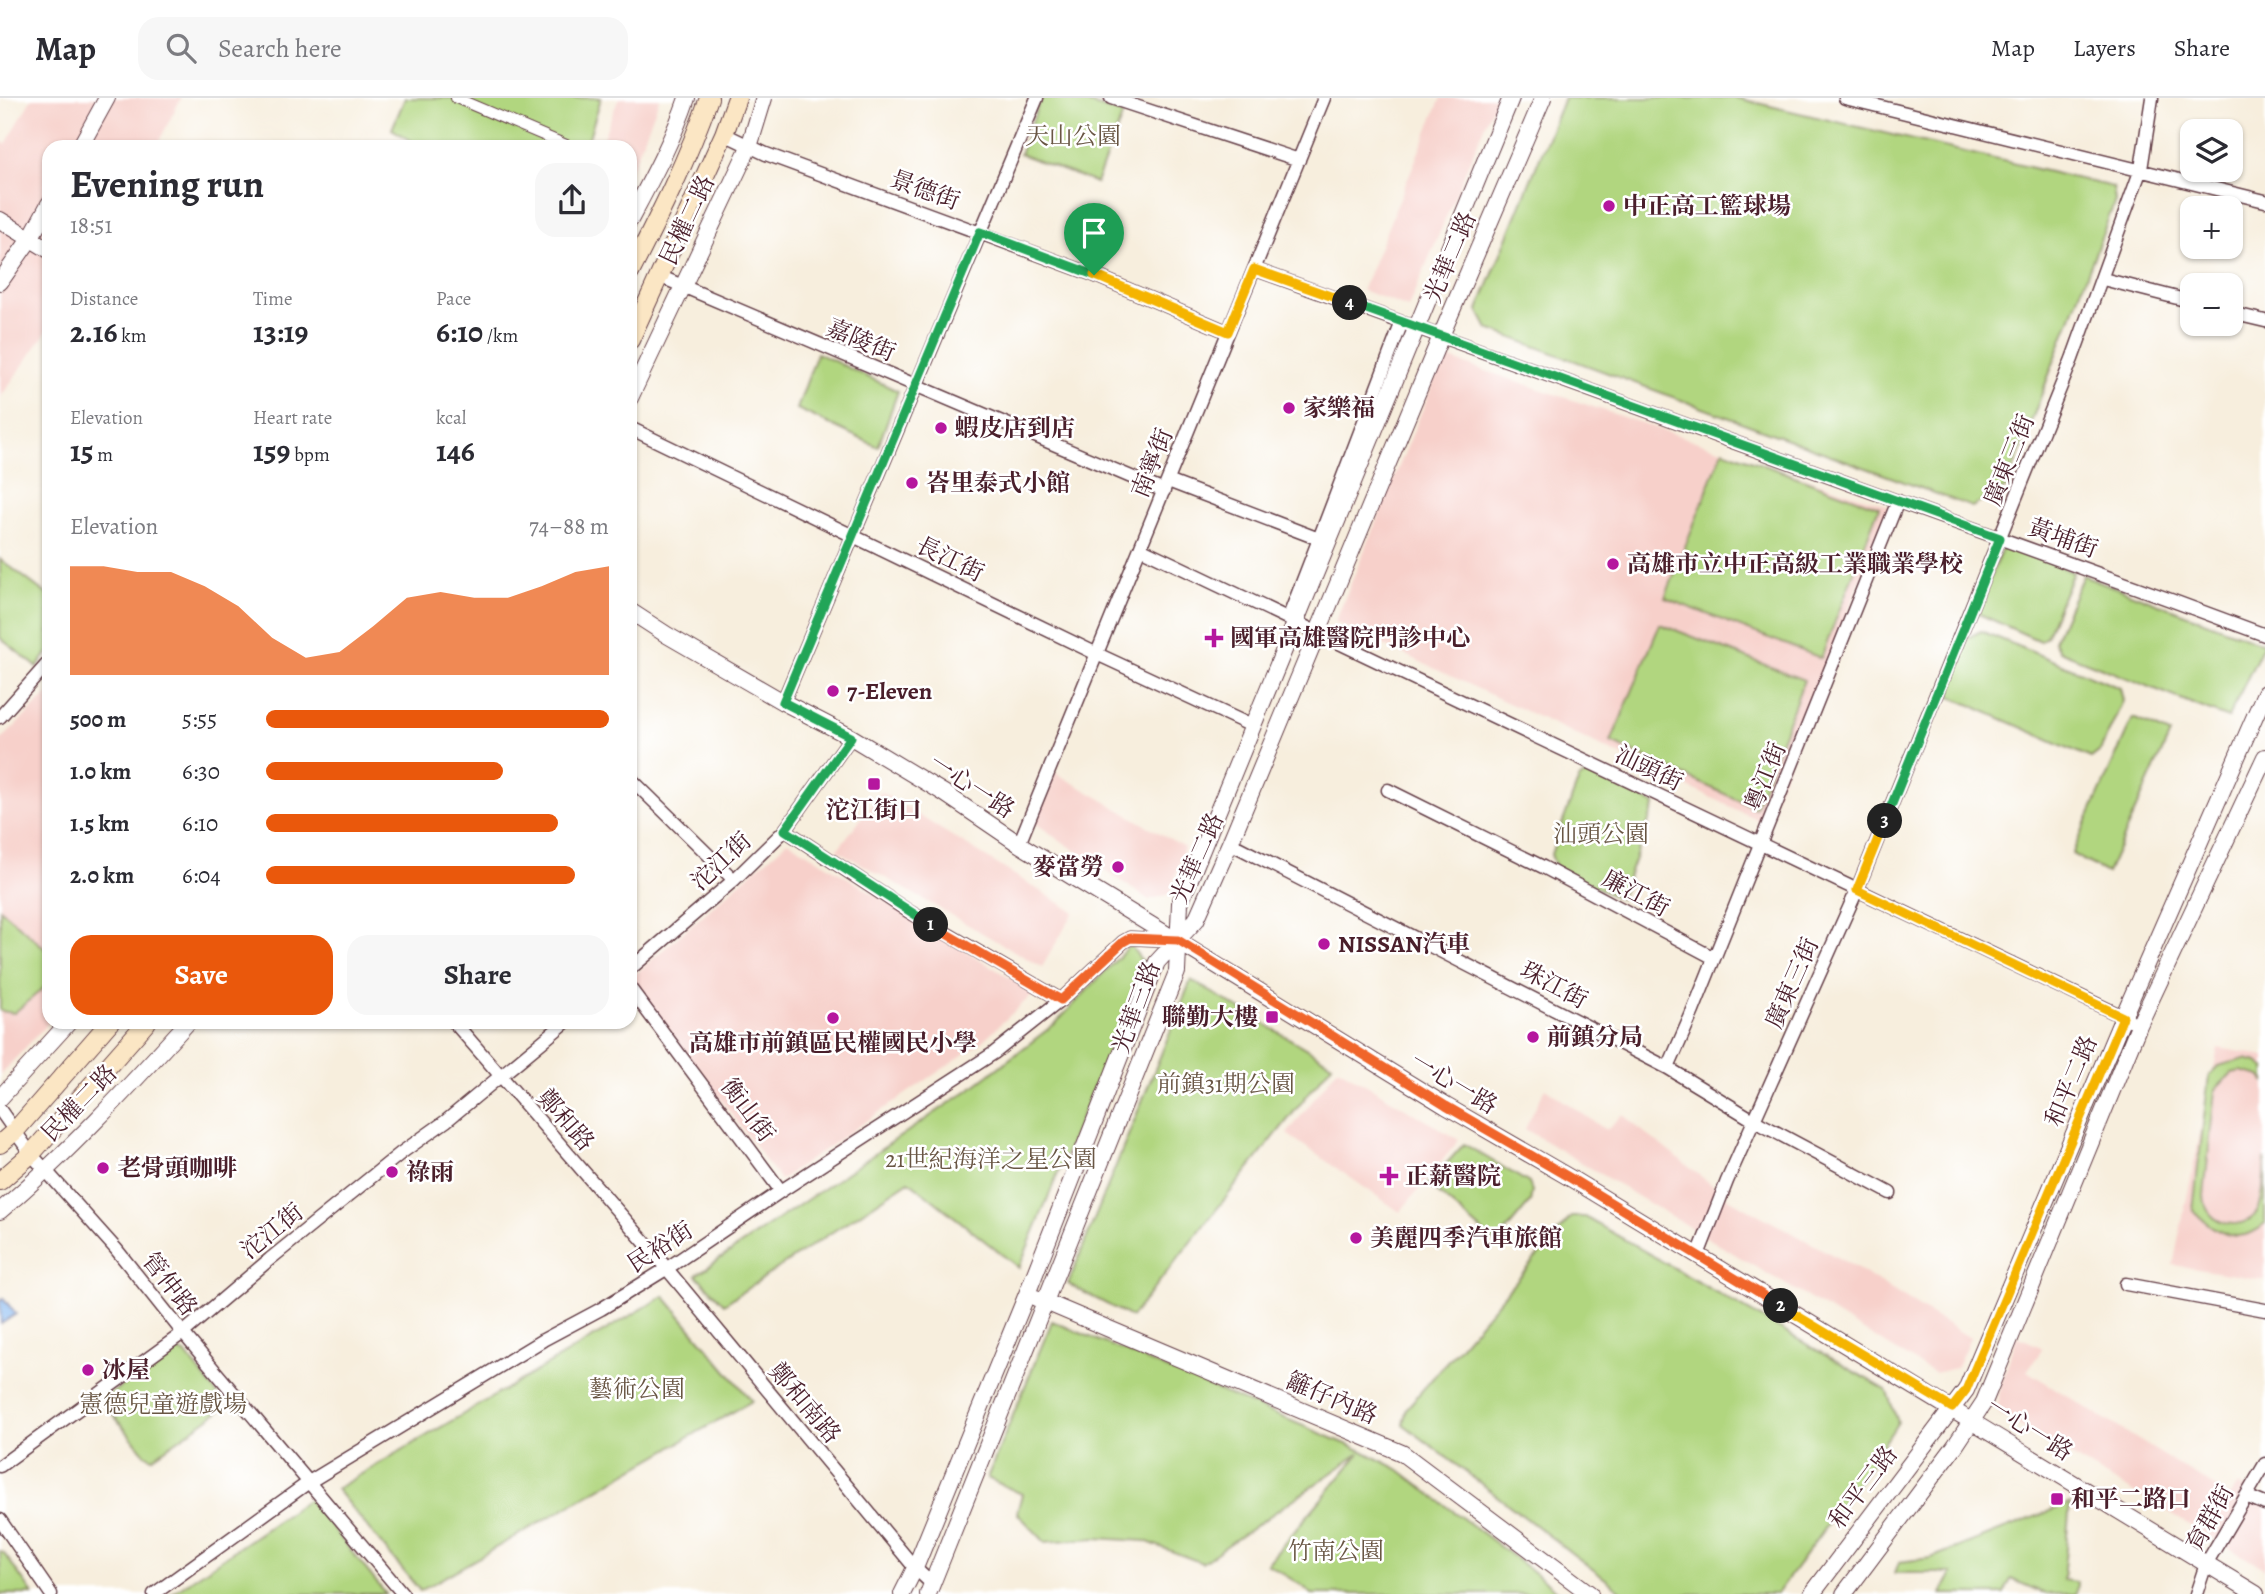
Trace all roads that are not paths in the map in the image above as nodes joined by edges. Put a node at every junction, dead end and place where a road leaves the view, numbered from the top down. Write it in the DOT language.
graph roads {
  1 [pos="107,98"];
  2 [pos="456,98"];
  3 [pos="687,98"];
  4 [pos="709,98"];
  5 [pos="737,98"];
  6 [pos="764,98"];
  7 [pos="1037,98"];
  8 [pos="1111,98"];
  9 [pos="1324,98"];
  10 [pos="1511,98"];
  11 [pos="1544,98"];
  12 [pos="2152,98"];
  13 [pos="1850,99"];
  14 [pos="724,134"];
  15 [pos="84,140"];
  16 [pos="554,140"];
  17 [pos="749,147"];
  18 [pos="1299,160"];
  19 [pos="2141,169"];
  20 [pos="2265,201"];
  21 [pos="637,207"];
  22 [pos="42,218"];
  23 [pos="0,220"];
  24 [pos="980,232"];
  25 [pos="30,239"];
  26 [pos="42,246"];
  27 [pos="637,259"];
  28 [pos="1254,269"];
  29 [pos="659,276"];
  30 [pos="2103,279"];
  31 [pos="0,282"];
  32 [pos="683,286"];
  33 [pos="2180,300"];
  34 [pos="2243,316"];
  35 [pos="2265,321"];
  36 [pos="637,325"];
  37 [pos="1409,325"];
  38 [pos="1228,332"];
  39 [pos="1441,336"];
  40 [pos="637,383"];
  41 [pos="916,386"];
  42 [pos="637,431"];
  43 [pos="1359,464"];
  44 [pos="1383,474"];
  45 [pos="1166,486"];
  46 [pos="1898,501"];
  47 [pos="853,536"];
  48 [pos="2000,538"];
  49 [pos="1319,539"];
  50 [pos="1140,548"];
  51 [pos="637,616"];
  52 [pos="1291,620"];
  53 [pos="1317,633"];
  54 [pos="2265,635"];
  55 [pos="1097,654"];
  56 [pos="42,670"];
  57 [pos="783,702"];
  58 [pos="2263,702"];
  59 [pos="0,717"];
  60 [pos="1252,726"];
  61 [pos="851,737"];
  62 [pos="2265,757"];
  63 [pos="637,785"];
  64 [pos="1388,790"];
  65 [pos="785,830"];
  66 [pos="1230,843"];
  67 [pos="1019,844"];
  68 [pos="1760,844"];
  69 [pos="734,880"];
  70 [pos="1857,890"];
  71 [pos="1178,940"];
  72 [pos="1714,958"];
  73 [pos="637,963"];
  74 [pos="637,997"];
  75 [pos="1061,1000"];
  76 [pos="2123,1017"];
  77 [pos="2139,1025"];
  78 [pos="63,1029"];
  79 [pos="104,1029"];
  80 [pos="142,1029"];
  81 [pos="182,1029"];
  82 [pos="460,1029"];
  83 [pos="558,1029"];
  84 [pos="1668,1069"];
  85 [pos="501,1077"];
  86 [pos="0,1098"];
  87 [pos="0,1110"];
  88 [pos="1755,1121"];
  89 [pos="15,1130"];
  90 [pos="0,1144"];
  91 [pos="31,1154"];
  92 [pos="46,1172"];
  93 [pos="0,1181"];
  94 [pos="782,1191"];
  95 [pos="1890,1193"];
  96 [pos="0,1211"];
  97 [pos="648,1246"];
  98 [pos="1698,1255"];
  99 [pos="667,1269"];
  100 [pos="2126,1284"];
  101 [pos="1027,1294"];
  102 [pos="1045,1301"];
  103 [pos="2265,1310"];
  104 [pos="183,1333"];
  105 [pos="1952,1408"];
  106 [pos="1972,1420"];
  107 [pos="2265,1464"];
  108 [pos="0,1466"];
  109 [pos="309,1482"];
  110 [pos="2246,1496"];
  111 [pos="2265,1504"];
  112 [pos="0,1520"];
  113 [pos="2206,1564"];
  114 [pos="915,1568"];
  115 [pos="931,1590"];
  116 [pos="51,1594"];
  117 [pos="154,1594"];
  118 [pos="402,1594"];
  119 [pos="902,1594"];
  120 [pos="1590,1594"];
  121 [pos="1812,1594"];
  122 [pos="1844,1594"];
  123 [pos="2196,1594"];
  124 [pos="2256,1594"];
  1 -- 15 [label="street"];
  2 -- 16 [label="street"];
  3 -- 21 [label="street, 民權二路"];
  4 -- 27 [label="main road, 民權二路"];
  5 -- 14 [label="main road, 民權二路"];
  6 -- 17 [label="street, 民權二路"];
  7 -- 24 [label="street"];
  8 -- 18 [label="street"];
  9 -- 18 [label="street, 南寧街"];
  10 -- 37 [label="street, 光華二路"];
  11 -- 39 [label="street, 光華二路"];
  12 -- 19 [label="street, 廣東三街"];
  13 -- 19 [label="street"];
  14 -- 17 [label="street, 景德街"];
  14 -- 29 [label="main road, 民權二路"];
  17 -- 24 [label="street, 景德街"];
  17 -- 32 [label="street, 民權二路"];
  18 -- 28 [label="street, 南寧街"];
  19 -- 20 [label="street"];
  19 -- 30 [label="street, 廣東三街"];
  22 -- 25 [label="street"];
  23 -- 25 [label="street"];
  24 -- 38 [label="street, 景德街"];
  24 -- 41 [label="street"];
  25 -- 26 [label="street"];
  25 -- 31 [label="street"];
  28 -- 37 [label="street, 黃埔街"];
  28 -- 38 [label="street, 南寧街"];
  29 -- 32 [label="street, 嘉陵街"];
  29 -- 36 [label="main road, 民權二路"];
  30 -- 33 [label="street"];
  30 -- 48 [label="street, 廣東三街"];
  32 -- 40 [label="street, 民權二路"];
  32 -- 41 [label="street, 嘉陵街"];
  34 -- 35 [label="street"];
  37 -- 39 [label="street, 黃埔街"];
  37 -- 43 [label="street, 光華二路"];
  37 -- 49 [label="street"];
  38 -- 45 [label="street, 南寧街"];
  39 -- 44 [label="street, 光華二路"];
  39 -- 46 [label="street, 黃埔街"];
  41 -- 45 [label="street, 嘉陵街"];
  41 -- 47 [label="street"];
  42 -- 47 [label="street, 長江街"];
  43 -- 44 [label="street"];
  43 -- 52 [label="street, 光華二路"];
  44 -- 53 [label="street, 光華二路"];
  45 -- 49 [label="street, 嘉陵街"];
  45 -- 50 [label="street, 南寧街"];
  46 -- 48 [label="street, 黃埔街"];
  46 -- 68 [label="street, 粵江街"];
  47 -- 55 [label="street, 長江街"];
  47 -- 57 [label="street"];
  48 -- 54 [label="street, 黃埔街"];
  48 -- 70 [label="street, 廣東三街"];
  49 -- 52 [label="street"];
  50 -- 52 [label="street, 汕頭街"];
  50 -- 55 [label="street, 南寧街"];
  51 -- 57 [label="street, 一心一路"];
  52 -- 53 [label="street, 汕頭街"];
  52 -- 60 [label="street, 光華二路"];
  53 -- 66 [label="street, 光華二路"];
  53 -- 68 [label="street, 汕頭街"];
  55 -- 60 [label="street, 長江街"];
  55 -- 67 [label="street, 南寧街"];
  56 -- 59 [label="street"];
  57 -- 61 [label="street, 一心一路"];
  58 -- 76 [label="street, 和平二路"];
  60 -- 71 [label="street, 光華二路"];
  61 -- 65 [label="street, 沱江街"];
  61 -- 67 [label="street, 一心一路"];
  62 -- 77 [label="street, 和平二路"];
  63 -- 69 [label="street"];
  64 -- 72 [label="street, 廉江街"];
  65 -- 69 [label="street, 沱江街"];
  65 -- 75 [label="street"];
  66 -- 71 [label="street, 光華二路"];
  66 -- 84 [label="street, 珠江街"];
  67 -- 71 [label="street, 一心一路"];
  68 -- 70 [label="street, 汕頭街"];
  68 -- 72 [label="street, 粵江街"];
  69 -- 73 [label="street, 沱江街"];
  70 -- 76 [label="street, 汕頭街"];
  70 -- 88 [label="street, 廣東三街"];
  71 -- 75 [label="street, 民裕街"];
  71 -- 98 [label="street, 一心一路"];
  71 -- 101 [label="street, 光華三路"];
  71 -- 102 [label="street, 光華三路"];
  72 -- 84 [label="street, 粵江街"];
  74 -- 94 [label="street, 衡山街"];
  75 -- 94 [label="street, 民裕街"];
  76 -- 77 [label="street, 汕頭街"];
  76 -- 105 [label="street, 和平二路"];
  77 -- 106 [label="street, 和平二路"];
  78 -- 86 [label="street"];
  79 -- 89 [label="main road, 民權二路"];
  80 -- 91 [label="main road, 民權二路"];
  81 -- 92 [label="street, 民權二路"];
  82 -- 85 [label="street, 鄭和路"];
  83 -- 85 [label="street, 沱江街"];
  84 -- 88 [label="street, 珠江街"];
  85 -- 97 [label="street, 鄭和路"];
  85 -- 104 [label="street, 沱江街"];
  87 -- 89 [label="street, 管仲路"];
  88 -- 95 [label="street, 珠江街"];
  88 -- 98 [label="street, 廣東三街"];
  89 -- 90 [label="main road, 民權二路"];
  89 -- 91 [label="street, 管仲路"];
  91 -- 92 [label="street, 管仲路"];
  91 -- 93 [label="main road, 民權二路"];
  92 -- 96 [label="street, 民權二路"];
  92 -- 104 [label="street, 管仲路"];
  94 -- 99 [label="street, 民裕街"];
  97 -- 99 [label="street, 鄭和南路"];
  98 -- 105 [label="street, 一心一路"];
  99 -- 109 [label="street, 民裕街"];
  99 -- 114 [label="street, 鄭和南路"];
  100 -- 103 [label="street"];
  101 -- 102 [label="street, 籬仔內路"];
  101 -- 114 [label="street, 光華三路"];
  102 -- 115 [label="street, 光華三路"];
  102 -- 120 [label="street, 籬仔內路"];
  104 -- 108 [label="street, 沱江街"];
  104 -- 109 [label="street, 管仲路"];
  105 -- 106 [label="street, 一心一路"];
  105 -- 121 [label="street, 和平三路"];
  106 -- 113 [label="street, 一心一路"];
  106 -- 122 [label="street, 和平三路"];
  107 -- 110 [label="street, 育群街"];
  109 -- 117 [label="street, 民裕街"];
  109 -- 118 [label="street, 管仲路"];
  110 -- 111 [label="street"];
  110 -- 113 [label="street, 育群街"];
  112 -- 116 [label="street"];
  113 -- 123 [label="street, 育群街"];
  113 -- 124 [label="street, 一心一路"];
  114 -- 115 [label="street, 鄭和南路"];
  114 -- 119 [label="street, 光華三路"];
}
